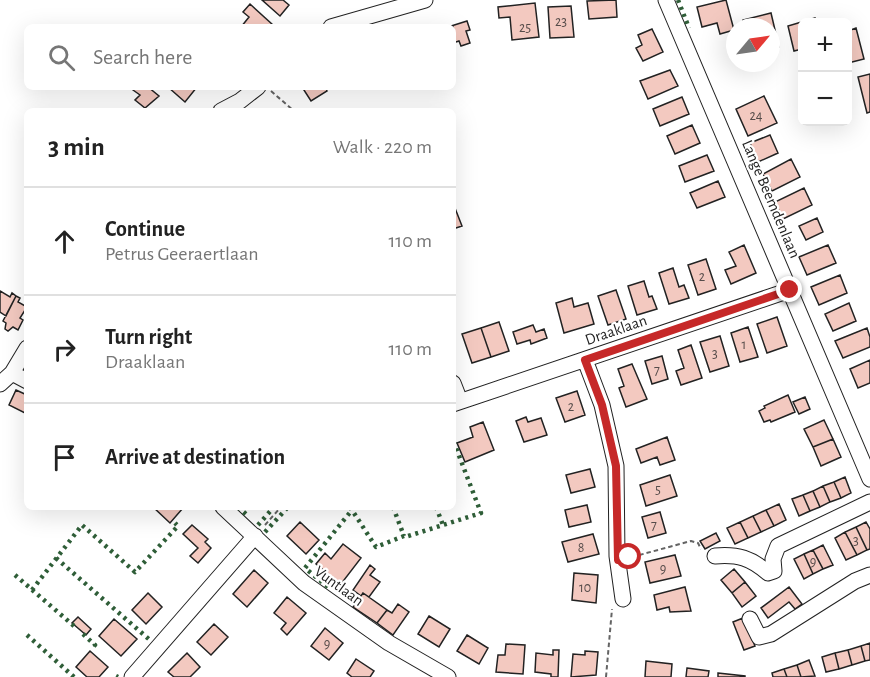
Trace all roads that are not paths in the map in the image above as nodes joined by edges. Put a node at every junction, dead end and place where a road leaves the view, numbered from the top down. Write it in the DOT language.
graph roads {
  1 [pos="425,0"];
  2 [pos="666,0"];
  3 [pos="341,24"];
  4 [pos="258,90"];
  5 [pos="227,108"];
  6 [pos="790,290"];
  7 [pos="24,353"];
  8 [pos="585,360"];
  9 [pos="12,373"];
  10 [pos="24,379"];
  11 [pos="0,384"];
  12 [pos="456,402"];
  13 [pos="870,479"];
  14 [pos="870,502"];
  15 [pos="226,510"];
  16 [pos="255,537"];
  17 [pos="778,546"];
  18 [pos="715,556"];
  19 [pos="745,557"];
  20 [pos="870,574"];
  21 [pos="623,599"];
  22 [pos="750,619"];
  23 [pos="140,674"];
  24 [pos="448,677"];
  1 -- 3 [label="street"];
  2 -- 6 [label="street, Lange Beemdenlaan"];
  4 -- 5 [label="street"];
  6 -- 8 [label="street, Draaklaan"];
  6 -- 13 [label="street, Lange Beemdenlaan"];
  7 -- 9 [label="street"];
  8 -- 12 [label="street, Draaklaan"];
  8 -- 21 [label="street"];
  9 -- 10 [label="street"];
  9 -- 11 [label="street"];
  14 -- 17 [label="street"];
  15 -- 16 [label="street, Vuntlaan"];
  16 -- 23 [label="street"];
  16 -- 24 [label="street, Vuntlaan"];
  17 -- 19 [label="street"];
  17 -- 19 [label="street"];
  18 -- 19 [label="street"];
  20 -- 22 [label="street"];
}
